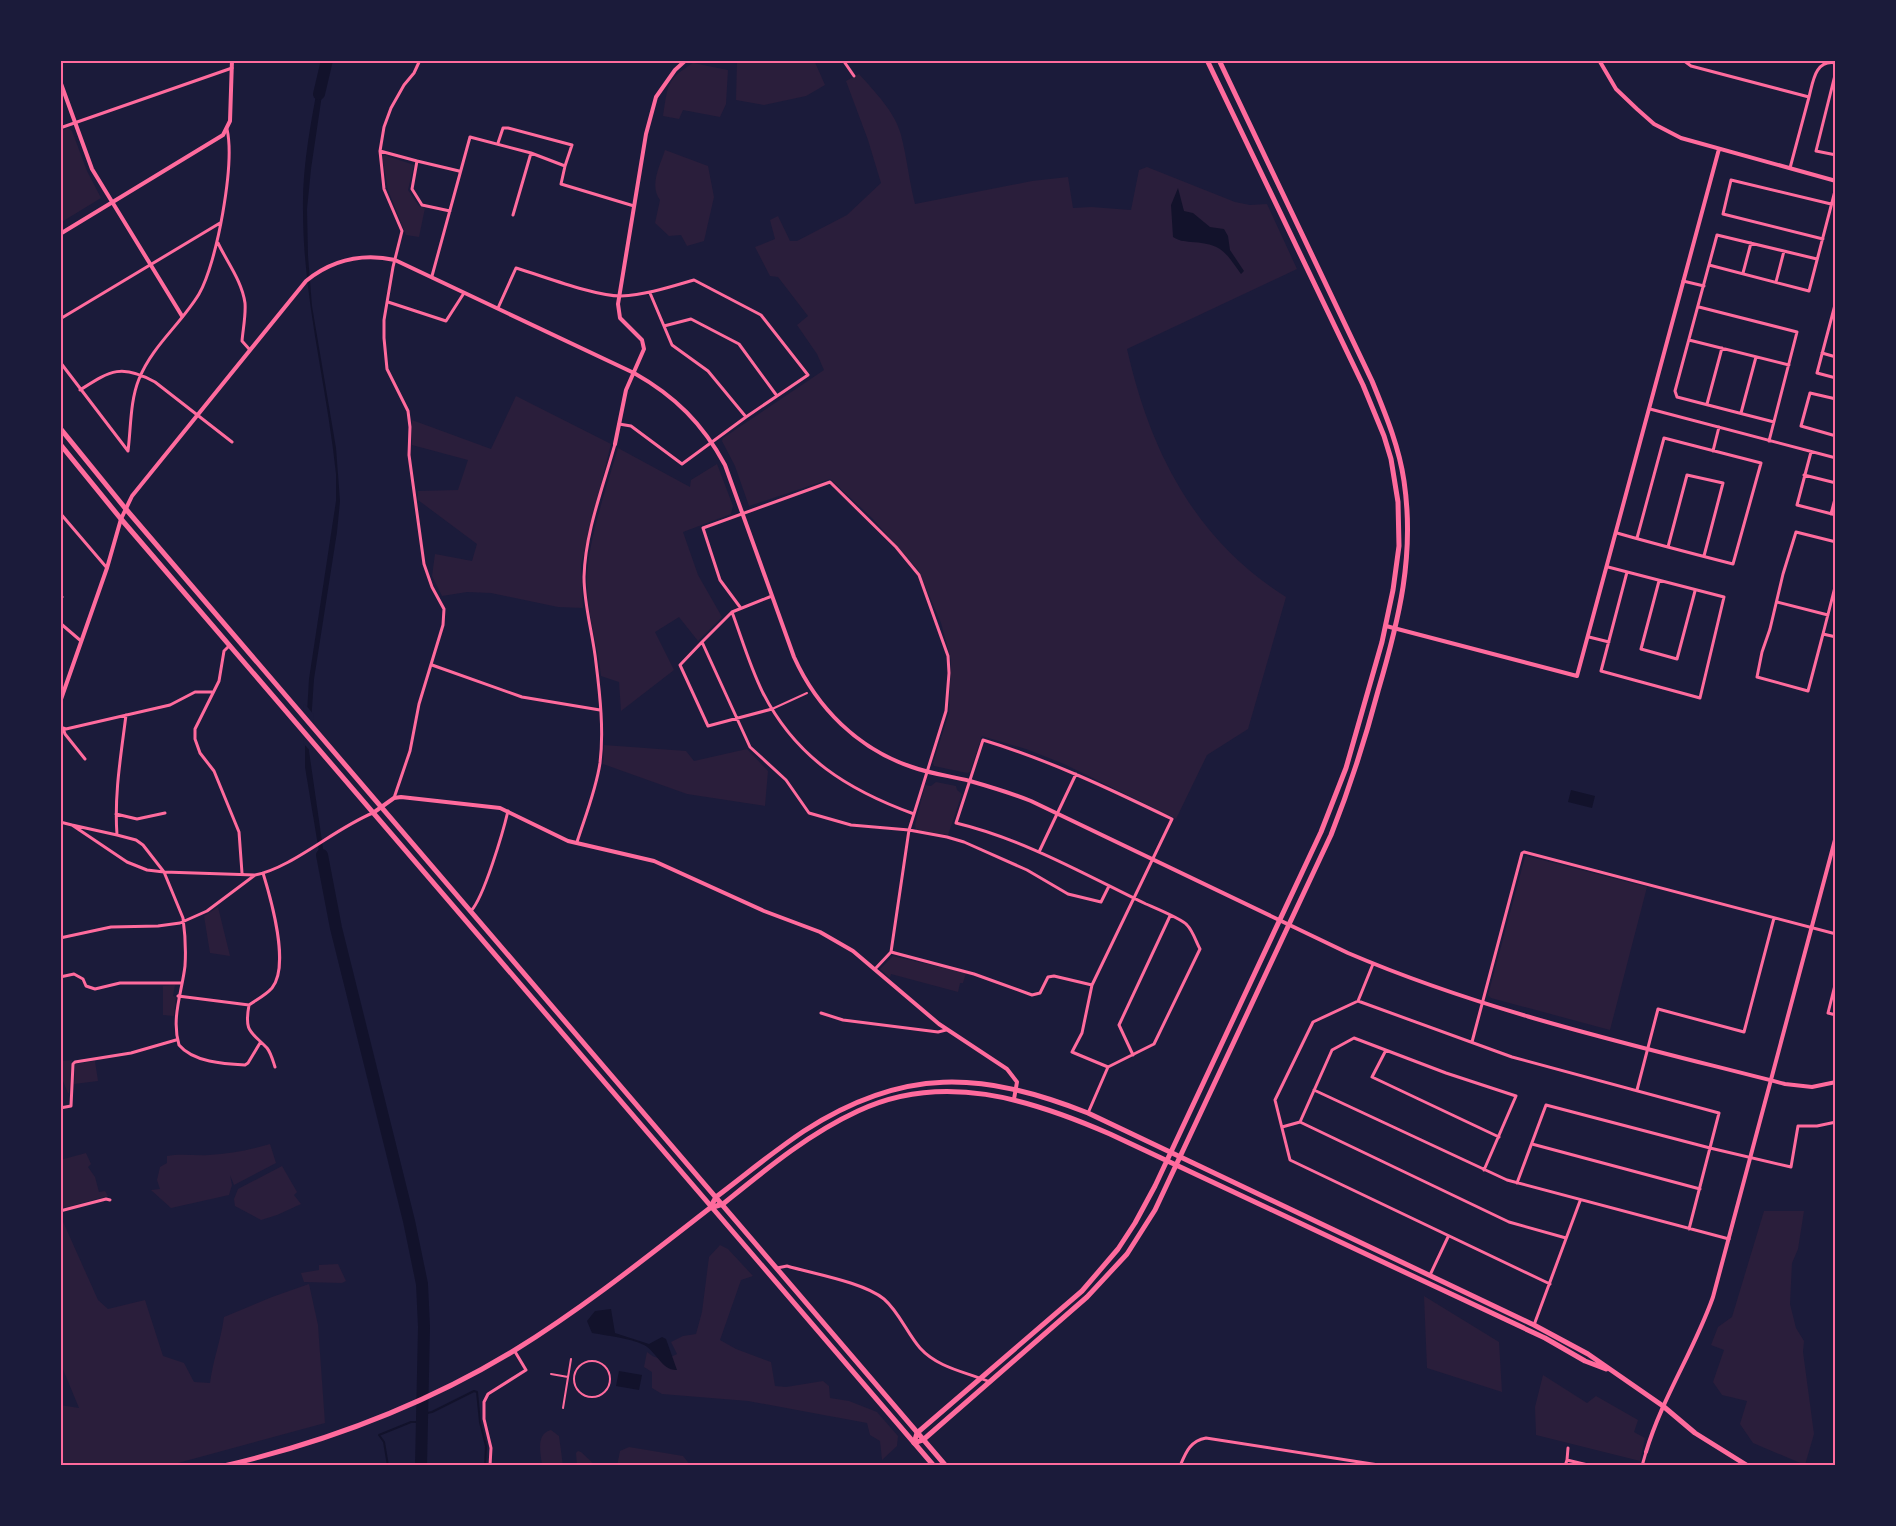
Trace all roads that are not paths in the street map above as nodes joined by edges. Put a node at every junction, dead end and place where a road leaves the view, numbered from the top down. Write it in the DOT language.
graph roads {
  1 [pos="232,60"];
  2 [pos="420,60"];
  3 [pos="686,60"];
  4 [pos="843,60"];
  5 [pos="1208,60"];
  6 [pos="1219,60"];
  7 [pos="1599,60"];
  8 [pos="1683,60"];
  9 [pos="1836,63"];
  10 [pos="232,68"];
  11 [pos="1836,71"];
  12 [pos="854,76"];
  13 [pos="60,81"];
  14 [pos="1809,97"];
  15 [pos="75,123"];
  16 [pos="60,128"];
  17 [pos="227,129"];
  18 [pos="498,143"];
  19 [pos="1719,149"];
  20 [pos="380,151"];
  21 [pos="531,153"];
  22 [pos="1836,155"];
  23 [pos="417,161"];
  24 [pos="565,166"];
  25 [pos="1790,168"];
  26 [pos="460,171"];
  27 [pos="1836,181"];
  28 [pos="1836,187"];
  29 [pos="112,203"];
  30 [pos="1832,204"];
  31 [pos="634,206"];
  32 [pos="450,211"];
  33 [pos="513,215"];
  34 [pos="220,223"];
  35 [pos="60,234"];
  36 [pos="1822,239"];
  37 [pos="217,241"];
  38 [pos="1751,243"];
  39 [pos="1784,251"];
  40 [pos="1817,259"];
  41 [pos="395,260"];
  42 [pos="149,265"];
  43 [pos="1709,265"];
  44 [pos="1742,274"];
  45 [pos="432,276"];
  46 [pos="1683,281"];
  47 [pos="1776,282"];
  48 [pos="1704,286"];
  49 [pos="465,291"];
  50 [pos="650,293"];
  51 [pos="618,296"];
  52 [pos="388,302"];
  53 [pos="1836,302"];
  54 [pos="1698,307"];
  55 [pos="498,308"];
  56 [pos="182,316"];
  57 [pos="60,319"];
  58 [pos="1831,321"];
  59 [pos="1836,322"];
  60 [pos="664,326"];
  61 [pos="1689,340"];
  62 [pos="1722,348"];
  63 [pos="251,350"];
  64 [pos="1822,353"];
  65 [pos="1756,357"];
  66 [pos="1836,357"];
  67 [pos="60,362"];
  68 [pos="1789,365"];
  69 [pos="634,373"];
  70 [pos="141,375"];
  71 [pos="1836,378"];
  72 [pos="80,390"];
  73 [pos="777,396"];
  74 [pos="1836,399"];
  75 [pos="1707,405"];
  76 [pos="1650,409"];
  77 [pos="1741,413"];
  78 [pos="198,415"];
  79 [pos="746,417"];
  80 [pos="1774,422"];
  81 [pos="619,424"];
  82 [pos="1719,427"];
  83 [pos="60,428"];
  84 [pos="1836,436"];
  85 [pos="1769,441"];
  86 [pos="232,442"];
  87 [pos="713,442"];
  88 [pos="60,444"];
  89 [pos="615,444"];
  90 [pos="1713,451"];
  91 [pos="1811,452"];
  92 [pos="1836,458"];
  93 [pos="1804,475"];
  94 [pos="1836,483"];
  95 [pos="1836,495"];
  96 [pos="125,508"];
  97 [pos="60,513"];
  98 [pos="743,513"];
  99 [pos="1831,514"];
  100 [pos="1836,515"];
  101 [pos="121,519"];
  102 [pos="1617,533"];
  103 [pos="1637,538"];
  104 [pos="1836,542"];
  105 [pos="1668,547"];
  106 [pos="1704,556"];
  107 [pos="1608,567"];
  108 [pos="107,568"];
  109 [pos="1627,572"];
  110 [pos="1659,581"];
  111 [pos="1836,583"];
  112 [pos="1695,591"];
  113 [pos="772,596"];
  114 [pos="1777,602"];
  115 [pos="740,607"];
  116 [pos="732,612"];
  117 [pos="1828,615"];
  118 [pos="60,623"];
  119 [pos="1386,626"];
  120 [pos="1395,629"];
  121 [pos="1823,634"];
  122 [pos="1589,637"];
  123 [pos="1836,637"];
  124 [pos="81,641"];
  125 [pos="702,642"];
  126 [pos="1609,642"];
  127 [pos="230,645"];
  128 [pos="432,665"];
  129 [pos="212,692"];
  130 [pos="807,693"];
  131 [pos="60,702"];
  132 [pos="600,710"];
  133 [pos="772,710"];
  134 [pos="126,715"];
  135 [pos="738,718"];
  136 [pos="62,728"];
  137 [pos="85,759"];
  138 [pos="927,772"];
  139 [pos="1077,774"];
  140 [pos="970,781"];
  141 [pos="394,798"];
  142 [pos="382,807"];
  143 [pos="508,811"];
  144 [pos="1057,812"];
  145 [pos="165,813"];
  146 [pos="373,813"];
  147 [pos="116,814"];
  148 [pos="914,814"];
  149 [pos="60,822"];
  150 [pos="72,825"];
  151 [pos="909,830"];
  152 [pos="117,835"];
  153 [pos="1836,836"];
  154 [pos="576,844"];
  155 [pos="1039,852"];
  156 [pos="1153,859"];
  157 [pos="164,872"];
  158 [pos="263,873"];
  159 [pos="242,874"];
  160 [pos="255,875"];
  161 [pos="1109,886"];
  162 [pos="1134,898"];
  163 [pos="471,911"];
  164 [pos="1170,916"];
  165 [pos="1774,918"];
  166 [pos="1280,921"];
  167 [pos="183,922"];
  168 [pos="1290,926"];
  169 [pos="1811,928"];
  170 [pos="1836,934"];
  171 [pos="60,938"];
  172 [pos="891,952"];
  173 [pos="1373,964"];
  174 [pos="875,969"];
  175 [pos="60,977"];
  176 [pos="1836,981"];
  177 [pos="182,983"];
  178 [pos="1092,985"];
  179 [pos="178,996"];
  180 [pos="1359,1001"];
  181 [pos="1483,1003"];
  182 [pos="249,1005"];
  183 [pos="820,1014"];
  184 [pos="1836,1015"];
  185 [pos="946,1030"];
  186 [pos="177,1039"];
  187 [pos="1472,1042"];
  188 [pos="260,1043"];
  189 [pos="1648,1048"];
  190 [pos="1386,1050"];
  191 [pos="1133,1055"];
  192 [pos="275,1067"];
  193 [pos="1108,1067"];
  194 [pos="1770,1081"];
  195 [pos="1836,1082"];
  196 [pos="1016,1089"];
  197 [pos="1314,1090"];
  198 [pos="1637,1090"];
  199 [pos="1014,1099"];
  200 [pos="60,1108"];
  201 [pos="1088,1113"];
  202 [pos="1300,1122"];
  203 [pos="1836,1122"];
  204 [pos="1282,1127"];
  205 [pos="1499,1137"];
  206 [pos="1532,1144"];
  207 [pos="1710,1148"];
  208 [pos="1171,1152"];
  209 [pos="1180,1156"];
  210 [pos="1750,1157"];
  211 [pos="1167,1160"];
  212 [pos="1177,1164"];
  213 [pos="1484,1170"];
  214 [pos="1517,1183"];
  215 [pos="1700,1189"];
  216 [pos="716,1197"];
  217 [pos="110,1200"];
  218 [pos="1580,1201"];
  219 [pos="723,1204"];
  220 [pos="710,1208"];
  221 [pos="60,1211"];
  222 [pos="1689,1229"];
  223 [pos="1448,1237"];
  224 [pos="1566,1239"];
  225 [pos="1729,1239"];
  226 [pos="777,1268"];
  227 [pos="1430,1275"];
  228 [pos="1550,1284"];
  229 [pos="1534,1325"];
  230 [pos="514,1350"];
  231 [pos="571,1359"];
  232 [pos="1615,1373"];
  233 [pos="551,1374"];
  234 [pos="568,1376"];
  235 [pos="574,1376"];
  236 [pos="981,1378"];
  237 [pos="990,1382"];
  238 [pos="1663,1406"];
  239 [pos="562,1408"];
  240 [pos="917,1433"];
  241 [pos="923,1440"];
  242 [pos="914,1443"];
  243 [pos="1568,1448"];
  244 [pos="1646,1452"];
  245 [pos="1567,1460"];
  246 [pos="224,1466"];
  247 [pos="490,1466"];
  248 [pos="934,1466"];
  249 [pos="946,1466"];
  250 [pos="1180,1466"];
  251 [pos="1385,1466"];
  252 [pos="1565,1466"];
  253 [pos="1592,1466"];
  254 [pos="1642,1466"];
  255 [pos="1748,1466"];
  1 -- 10 [label="street"];
  2 -- 20 [label="street"];
  3 -- 31 [label="street"];
  4 -- 12 [label="street"];
  5 -- 119 [label="main road"];
  6 -- 120 [label="main road"];
  7 -- 19 [label="street"];
  8 -- 14 [label="street"];
  9 -- 14 [label="street"];
  10 -- 15 [label="street"];
  10 -- 17 [label="street"];
  11 -- 22 [label="street"];
  13 -- 15 [label="street"];
  14 -- 25 [label="street"];
  15 -- 16 [label="street"];
  15 -- 29 [label="street"];
  17 -- 29 [label="street"];
  17 -- 34 [label="street"];
  18 -- 21 [label="street"];
  18 -- 24 [label="street"];
  18 -- 26 [label="street"];
  19 -- 25 [label="street"];
  19 -- 46 [label="street"];
  20 -- 23 [label="street"];
  20 -- 41 [label="street"];
  21 -- 24 [label="street"];
  21 -- 33 [label="street"];
  23 -- 26 [label="street"];
  23 -- 32 [label="street"];
  24 -- 31 [label="street"];
  25 -- 27 [label="street"];
  26 -- 32 [label="street"];
  28 -- 30 [label="street"];
  29 -- 35 [label="street"];
  29 -- 42 [label="street"];
  30 -- 36 [label="street"];
  30 -- 36 [label="street"];
  31 -- 51 [label="street"];
  32 -- 45 [label="street"];
  34 -- 37 [label="street"];
  34 -- 42 [label="street"];
  36 -- 40 [label="street"];
  37 -- 56 [label="street"];
  37 -- 63 [label="street"];
  38 -- 39 [label="street"];
  38 -- 43 [label="street"];
  38 -- 44 [label="street"];
  39 -- 40 [label="street"];
  39 -- 47 [label="street"];
  40 -- 47 [label="street"];
  41 -- 45 [label="street"];
  41 -- 52 [label="street"];
  41 -- 63 [label="street"];
  42 -- 56 [label="street"];
  42 -- 57 [label="street"];
  43 -- 44 [label="street"];
  43 -- 48 [label="street"];
  44 -- 47 [label="street"];
  45 -- 49 [label="street"];
  46 -- 48 [label="street"];
  46 -- 76 [label="street"];
  48 -- 54 [label="street"];
  49 -- 52 [label="street"];
  49 -- 55 [label="street"];
  50 -- 51 [label="street"];
  50 -- 60 [label="street"];
  50 -- 73 [label="street"];
  51 -- 55 [label="street"];
  51 -- 69 [label="street"];
  52 -- 128 [label="street"];
  53 -- 58 [label="street"];
  54 -- 61 [label="street"];
  54 -- 68 [label="street"];
  55 -- 69 [label="street"];
  56 -- 70 [label="street"];
  58 -- 59 [label="street"];
  58 -- 64 [label="street"];
  60 -- 73 [label="street"];
  60 -- 79 [label="street"];
  61 -- 62 [label="street"];
  61 -- 75 [label="street"];
  62 -- 65 [label="street"];
  62 -- 75 [label="street"];
  63 -- 78 [label="street"];
  64 -- 66 [label="street"];
  64 -- 71 [label="street"];
  65 -- 68 [label="street"];
  65 -- 77 [label="street"];
  67 -- 72 [label="street"];
  68 -- 80 [label="street"];
  69 -- 81 [label="street"];
  69 -- 87 [label="street"];
  70 -- 72 [label="street"];
  70 -- 72 [label="street"];
  70 -- 78 [label="street"];
  73 -- 79 [label="street"];
  74 -- 84 [label="street"];
  75 -- 77 [label="street"];
  76 -- 82 [label="street"];
  76 -- 102 [label="street"];
  77 -- 80 [label="street"];
  78 -- 86 [label="street"];
  78 -- 96 [label="street"];
  79 -- 87 [label="street"];
  80 -- 85 [label="street"];
  81 -- 87 [label="street"];
  81 -- 89 [label="street"];
  82 -- 85 [label="street"];
  82 -- 90 [label="street"];
  83 -- 96 [label="main road"];
  85 -- 91 [label="street"];
  87 -- 98 [label="street"];
  88 -- 101 [label="main road"];
  89 -- 132 [label="street"];
  90 -- 103 [label="street"];
  90 -- 106 [label="street"];
  91 -- 92 [label="street"];
  91 -- 93 [label="street"];
  93 -- 94 [label="street"];
  93 -- 99 [label="street"];
  95 -- 99 [label="street"];
  96 -- 101 [label="street"];
  96 -- 142 [label="main road"];
  97 -- 108 [label="street"];
  98 -- 113 [label="street"];
  98 -- 115 [label="street"];
  98 -- 138 [label="street"];
  99 -- 100 [label="street"];
  101 -- 108 [label="street"];
  101 -- 127 [label="main road"];
  102 -- 103 [label="street"];
  102 -- 107 [label="street"];
  103 -- 105 [label="street"];
  104 -- 114 [label="street"];
  105 -- 106 [label="street"];
  105 -- 106 [label="street"];
  107 -- 109 [label="street"];
  107 -- 122 [label="street"];
  108 -- 124 [label="street"];
  109 -- 110 [label="street"];
  109 -- 126 [label="street"];
  110 -- 112 [label="street"];
  110 -- 112 [label="street"];
  111 -- 117 [label="street"];
  112 -- 126 [label="street"];
  113 -- 115 [label="street"];
  113 -- 138 [label="street"];
  114 -- 117 [label="street"];
  114 -- 121 [label="street"];
  115 -- 116 [label="street"];
  116 -- 125 [label="street"];
  116 -- 133 [label="street"];
  117 -- 121 [label="street"];
  118 -- 124 [label="street"];
  119 -- 120 [label="street"];
  119 -- 166 [label="main road"];
  120 -- 122 [label="street"];
  120 -- 168 [label="main road"];
  121 -- 123 [label="street"];
  122 -- 126 [label="street"];
  124 -- 131 [label="street"];
  125 -- 135 [label="street"];
  125 -- 135 [label="street"];
  127 -- 129 [label="street"];
  127 -- 146 [label="main road"];
  128 -- 132 [label="street"];
  128 -- 141 [label="street"];
  129 -- 134 [label="street"];
  129 -- 159 [label="street"];
  130 -- 133 [label="street"];
  132 -- 154 [label="street"];
  133 -- 135 [label="street"];
  133 -- 148 [label="street"];
  134 -- 136 [label="street"];
  134 -- 147 [label="street"];
  135 -- 151 [label="street"];
  136 -- 137 [label="street"];
  138 -- 140 [label="street"];
  138 -- 148 [label="street"];
  139 -- 140 [label="street"];
  139 -- 144 [label="street"];
  139 -- 156 [label="street"];
  140 -- 144 [label="street"];
  140 -- 155 [label="street"];
  141 -- 142 [label="street"];
  141 -- 143 [label="street"];
  142 -- 146 [label="street"];
  142 -- 163 [label="main road"];
  143 -- 154 [label="street"];
  143 -- 163 [label="street"];
  144 -- 155 [label="street"];
  144 -- 156 [label="street"];
  145 -- 147 [label="street"];
  146 -- 158 [label="street"];
  146 -- 220 [label="main road"];
  147 -- 152 [label="street"];
  148 -- 151 [label="street"];
  149 -- 150 [label="street"];
  150 -- 152 [label="street"];
  150 -- 157 [label="street"];
  151 -- 161 [label="street"];
  151 -- 172 [label="street"];
  152 -- 157 [label="street"];
  153 -- 169 [label="street"];
  154 -- 174 [label="street"];
  155 -- 161 [label="street"];
  156 -- 162 [label="street"];
  156 -- 166 [label="street"];
  157 -- 159 [label="street"];
  157 -- 167 [label="street"];
  158 -- 160 [label="street"];
  158 -- 182 [label="street"];
  159 -- 160 [label="street"];
  160 -- 167 [label="street"];
  161 -- 162 [label="street"];
  162 -- 164 [label="street"];
  162 -- 178 [label="street"];
  163 -- 216 [label="main road"];
  164 -- 191 [label="street"];
  164 -- 191 [label="street"];
  165 -- 169 [label="street"];
  165 -- 181 [label="street"];
  165 -- 189 [label="street"];
  166 -- 168 [label="street"];
  166 -- 208 [label="main road"];
  167 -- 171 [label="street"];
  167 -- 177 [label="street"];
  168 -- 173 [label="street"];
  168 -- 209 [label="main road"];
  169 -- 170 [label="street"];
  169 -- 194 [label="street"];
  172 -- 174 [label="street"];
  172 -- 178 [label="street"];
  173 -- 180 [label="street"];
  173 -- 181 [label="street"];
  174 -- 185 [label="street"];
  175 -- 177 [label="street"];
  176 -- 184 [label="street"];
  177 -- 179 [label="street"];
  178 -- 193 [label="street"];
  179 -- 182 [label="street"];
  179 -- 186 [label="street"];
  180 -- 187 [label="street"];
  180 -- 204 [label="street"];
  181 -- 187 [label="street"];
  181 -- 189 [label="street"];
  182 -- 188 [label="street"];
  183 -- 185 [label="street"];
  185 -- 196 [label="street"];
  186 -- 188 [label="street"];
  186 -- 200 [label="street"];
  187 -- 198 [label="street"];
  188 -- 192 [label="street"];
  189 -- 194 [label="street"];
  189 -- 198 [label="street"];
  190 -- 197 [label="street"];
  190 -- 205 [label="street"];
  190 -- 205 [label="street"];
  191 -- 193 [label="street"];
  193 -- 201 [label="street"];
  194 -- 195 [label="street"];
  194 -- 210 [label="street"];
  196 -- 199 [label="street"];
  196 -- 201 [label="main road"];
  196 -- 216 [label="main road"];
  197 -- 202 [label="street"];
  197 -- 213 [label="street"];
  198 -- 207 [label="street"];
  199 -- 211 [label="main road"];
  199 -- 219 [label="main road"];
  201 -- 208 [label="main road"];
  202 -- 204 [label="street"];
  202 -- 224 [label="street"];
  203 -- 210 [label="street"];
  204 -- 223 [label="street"];
  205 -- 213 [label="street"];
  206 -- 207 [label="street"];
  206 -- 214 [label="street"];
  206 -- 215 [label="street"];
  207 -- 210 [label="street"];
  207 -- 215 [label="street"];
  208 -- 209 [label="main road"];
  208 -- 211 [label="main road"];
  209 -- 212 [label="main road"];
  209 -- 227 [label="main road"];
  210 -- 225 [label="street"];
  211 -- 212 [label="main road"];
  211 -- 236 [label="main road"];
  212 -- 232 [label="main road"];
  212 -- 237 [label="main road"];
  213 -- 214 [label="street"];
  214 -- 218 [label="street"];
  215 -- 222 [label="street"];
  216 -- 219 [label="main road"];
  216 -- 220 [label="main road"];
  217 -- 221 [label="street"];
  218 -- 222 [label="street"];
  218 -- 224 [label="street"];
  219 -- 220 [label="main road"];
  219 -- 226 [label="main road"];
  220 -- 230 [label="main road"];
  220 -- 242 [label="main road"];
  222 -- 225 [label="street"];
  223 -- 227 [label="street"];
  223 -- 228 [label="street"];
  224 -- 228 [label="street"];
  225 -- 238 [label="street"];
  226 -- 236 [label="street"];
  226 -- 240 [label="main road"];
  227 -- 229 [label="main road"];
  228 -- 229 [label="street"];
  229 -- 232 [label="main road"];
  230 -- 246 [label="main road"];
  230 -- 247 [label="street"];
  231 -- 234 [label="street"];
  232 -- 238 [label="main road"];
  233 -- 234 [label="street"];
  234 -- 235 [label="street"];
  234 -- 239 [label="street"];
  235 -- 235 [label="street"];
  236 -- 237 [label="street"];
  236 -- 240 [label="main road"];
  237 -- 241 [label="main road"];
  238 -- 244 [label="street"];
  238 -- 255 [label="main road"];
  240 -- 241 [label="main road"];
  240 -- 242 [label="main road"];
  241 -- 242 [label="main road"];
  241 -- 249 [label="main road"];
  242 -- 248 [label="main road"];
  243 -- 245 [label="street"];
  244 -- 254 [label="street"];
  245 -- 252 [label="street"];
  245 -- 253 [label="street"];
  250 -- 251 [label="street"];
}
